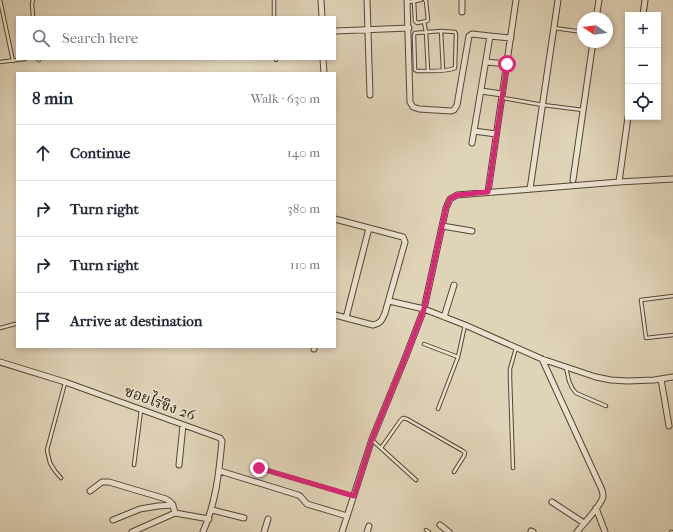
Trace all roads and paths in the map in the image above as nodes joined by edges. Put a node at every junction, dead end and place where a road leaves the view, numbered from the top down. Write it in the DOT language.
graph roads {
  1 [pos="0,0"];
  2 [pos="33,0"];
  3 [pos="274,0"];
  4 [pos="321,0"];
  5 [pos="367,0"];
  6 [pos="421,0"];
  7 [pos="425,0"];
  8 [pos="462,0"];
  9 [pos="516,0"];
  10 [pos="558,0"];
  11 [pos="599,0"];
  12 [pos="645,0"];
  13 [pos="407,1"];
  14 [pos="414,1"];
  15 [pos="462,12"];
  16 [pos="597,12"];
  17 [pos="643,12"];
  18 [pos="33,16"];
  19 [pos="274,16"];
  20 [pos="322,16"];
  21 [pos="424,22"];
  22 [pos="408,28"];
  23 [pos="554,28"];
  24 [pos="368,30"];
  25 [pos="441,31"];
  26 [pos="577,31"];
  27 [pos="336,32"];
  28 [pos="426,32"];
  29 [pos="490,36"];
  30 [pos="511,38"];
  31 [pos="592,48"];
  32 [pos="13,60"];
  33 [pos="16,60"];
  34 [pos="324,60"];
  35 [pos="0,62"];
  36 [pos="486,62"];
  37 [pos="507,64"];
  38 [pos="442,70"];
  39 [pos="428,71"];
  40 [pos="324,72"];
  41 [pos="481,91"];
  42 [pos="370,95"];
  43 [pos="502,96"];
  44 [pos="543,105"];
  45 [pos="583,110"];
  46 [pos="628,120"];
  47 [pos="474,131"];
  48 [pos="496,134"];
  49 [pos="472,143"];
  50 [pos="673,179"];
  51 [pos="573,180"];
  52 [pos="619,182"];
  53 [pos="530,189"];
  54 [pos="488,192"];
  55 [pos="336,219"];
  56 [pos="442,226"];
  57 [pos="369,228"];
  58 [pos="472,231"];
  59 [pos="454,285"];
  60 [pos="673,296"];
  61 [pos="389,301"];
  62 [pos="424,309"];
  63 [pos="336,315"];
  64 [pos="444,317"];
  65 [pos="346,318"];
  66 [pos="15,324"];
  67 [pos="465,325"];
  68 [pos="0,328"];
  69 [pos="673,335"];
  70 [pos="424,344"];
  71 [pos="516,348"];
  72 [pos="458,357"];
  73 [pos="542,359"];
  74 [pos="0,362"];
  75 [pos="566,367"];
  76 [pos="673,376"];
  77 [pos="662,378"];
  78 [pos="65,382"];
  79 [pos="606,406"];
  80 [pos="141,409"];
  81 [pos="438,409"];
  82 [pos="183,425"];
  83 [pos="669,426"];
  84 [pos="372,439"];
  85 [pos="381,448"];
  86 [pos="134,465"];
  87 [pos="179,465"];
  88 [pos="259,468"];
  89 [pos="513,468"];
  90 [pos="220,472"];
  91 [pos="454,472"];
  92 [pos="61,478"];
  93 [pos="416,480"];
  94 [pos="90,491"];
  95 [pos="354,496"];
  96 [pos="552,502"];
  97 [pos="173,505"];
  98 [pos="596,508"];
  99 [pos="212,510"];
  100 [pos="175,513"];
  101 [pos="347,516"];
  102 [pos="244,518"];
  103 [pos="209,519"];
  104 [pos="268,519"];
  105 [pos="113,520"];
  106 [pos="584,523"];
  107 [pos="440,525"];
  108 [pos="369,526"];
  109 [pos="132,532"];
  110 [pos="203,532"];
  111 [pos="264,532"];
  112 [pos="342,532"];
  113 [pos="367,532"];
  114 [pos="449,532"];
  115 [pos="578,532"];
  116 [pos="605,532"];
  1 -- 32 [label="lane"];
  2 -- 18 [label="lane"];
  3 -- 19 [label="lane"];
  4 -- 20 [label="street"];
  5 -- 24 [label="street"];
  6 -- 14 [label="lane"];
  7 -- 21 [label="lane"];
  8 -- 15 [label="street"];
  9 -- 30 [label="street"];
  10 -- 23 [label="street"];
  11 -- 16 [label="street"];
  12 -- 17 [label="street"];
  13 -- 14 [label="lane"];
  13 -- 22 [label="street"];
  14 -- 21 [label="lane"];
  21 -- 28 [label="lane"];
  22 -- 24 [label="street"];
  22 -- 29 [label="street"];
  23 -- 26 [label="lane"];
  23 -- 44 [label="street"];
  24 -- 27 [label="street"];
  24 -- 42 [label="street"];
  25 -- 28 [label="lane"];
  25 -- 38 [label="lane"];
  25 -- 38 [label="lane"];
  28 -- 39 [label="lane"];
  28 -- 39 [label="lane"];
  29 -- 30 [label="street"];
  29 -- 36 [label="street"];
  30 -- 37 [label="street"];
  31 -- 45 [label="street"];
  32 -- 33 [label="lane"];
  32 -- 35 [label="lane"];
  34 -- 40 [label="street"];
  36 -- 37 [label="street"];
  36 -- 41 [label="street"];
  37 -- 43 [label="street"];
  38 -- 39 [label="lane"];
  41 -- 43 [label="street"];
  41 -- 47 [label="street"];
  43 -- 44 [label="lane"];
  43 -- 48 [label="street"];
  44 -- 45 [label="lane"];
  44 -- 53 [label="street"];
  45 -- 51 [label="street"];
  46 -- 52 [label="street"];
  47 -- 48 [label="street"];
  47 -- 49 [label="street"];
  48 -- 54 [label="street"];
  50 -- 52 [label="street"];
  52 -- 53 [label="street"];
  53 -- 54 [label="street"];
  54 -- 56 [label="street"];
  55 -- 57 [label="street"];
  56 -- 58 [label="street"];
  56 -- 62 [label="street"];
  57 -- 61 [label="street"];
  57 -- 65 [label="street"];
  59 -- 64 [label="street"];
  60 -- 69 [label="lane"];
  61 -- 62 [label="street"];
  61 -- 65 [label="street"];
  62 -- 64 [label="street"];
  62 -- 84 [label="street"];
  63 -- 65 [label="street"];
  64 -- 67 [label="street"];
  66 -- 68 [label="lane"];
  67 -- 71 [label="street"];
  67 -- 72 [label="lane"];
  70 -- 72 [label="lane"];
  71 -- 73 [label="street"];
  71 -- 89 [label="lane"];
  72 -- 81 [label="lane"];
  73 -- 75 [label="street"];
  73 -- 98 [label="street"];
  74 -- 78 [label="street, ซอยไร่ขิง 26"];
  75 -- 77 [label="street"];
  75 -- 79 [label="lane"];
  76 -- 77 [label="street"];
  77 -- 83 [label="street"];
  78 -- 80 [label="street, ซอยไร่ขิง 26"];
  78 -- 92 [label="lane"];
  80 -- 82 [label="street, ซอยไร่ขิง 26"];
  80 -- 86 [label="lane"];
  82 -- 87 [label="street"];
  82 -- 90 [label="street, ซอยไร่ขิง 26"];
  84 -- 85 [label="lane"];
  84 -- 95 [label="street"];
  85 -- 91 [label="lane"];
  85 -- 93 [label="lane"];
  88 -- 95 [label="lane"];
  90 -- 99 [label="street, ซอยไร่ขิง 26"];
  90 -- 101 [label="street"];
  94 -- 97 [label="street"];
  95 -- 101 [label="street"];
  96 -- 106 [label="street"];
  97 -- 100 [label="street"];
  97 -- 105 [label="street"];
  98 -- 106 [label="street"];
  98 -- 116 [label="street"];
  99 -- 102 [label="street"];
  99 -- 103 [label="street, ซอยไร่ขิง 26"];
  100 -- 103 [label="street"];
  100 -- 109 [label="street"];
  101 -- 112 [label="street"];
  103 -- 110 [label="street, ซอยไร่ขิง 26"];
  104 -- 111 [label="street"];
  106 -- 115 [label="street"];
  107 -- 114 [label="street"];
  108 -- 113 [label="street"];
}
